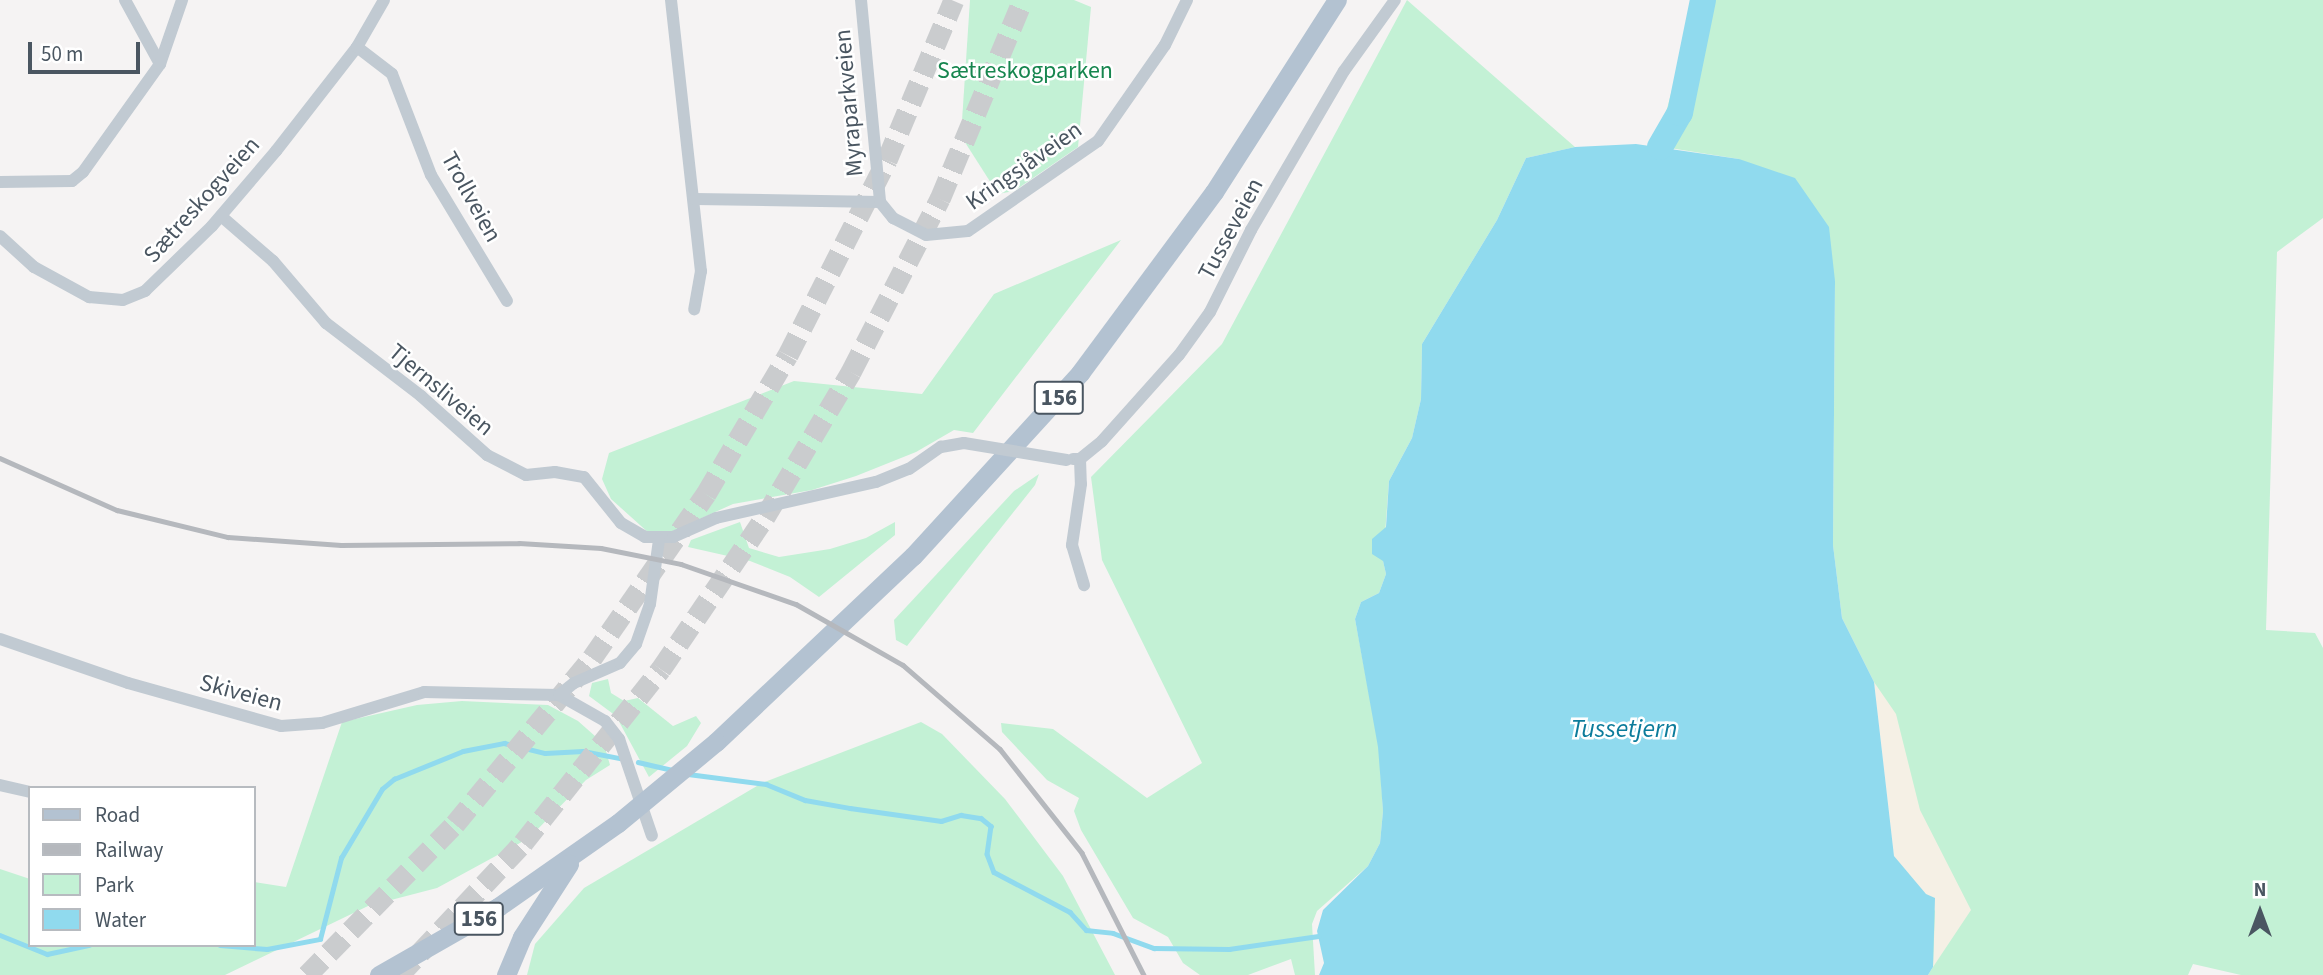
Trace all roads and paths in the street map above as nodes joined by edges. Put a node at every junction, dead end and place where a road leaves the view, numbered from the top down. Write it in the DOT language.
graph roads {
  1 [pos="125,0"];
  2 [pos="182,0"];
  3 [pos="384,0"];
  4 [pos="671,0"];
  5 [pos="861,0"];
  6 [pos="1187,0"];
  7 [pos="1337,0"];
  8 [pos="1395,0"];
  9 [pos="357,47"];
  10 [pos="160,64"];
  11 [pos="0,182"];
  12 [pos="695,199"];
  13 [pos="880,202"];
  14 [pos="221,216"];
  15 [pos="0,236"];
  16 [pos="507,301"];
  17 [pos="694,309"];
  18 [pos="1080,459"];
  19 [pos="659,540"];
  20 [pos="1084,585"];
  21 [pos="0,639"];
  22 [pos="559,695"];
  23 [pos="0,785"];
  24 [pos="28,792"];
  25 [pos="652,836"];
  26 [pos="575,855"];
  27 [pos="379,975"];
  28 [pos="506,975"];
  1 -- 10 [label="street"];
  2 -- 10 [label="street"];
  3 -- 9 [label="street, Sætreskogveien"];
  4 -- 12 [label="street"];
  5 -- 13 [label="street, Myraparkveien"];
  6 -- 13 [label="street, Kringsjåveien"];
  7 -- 26 [label="main road, 156, bridge"];
  8 -- 18 [label="street, Tusseveien"];
  9 -- 14 [label="street, Sætreskogveien"];
  9 -- 16 [label="street, Trollveien"];
  10 -- 11 [label="street"];
  12 -- 13 [label="street"];
  12 -- 17 [label="street"];
  14 -- 15 [label="street, Sætreskogveien"];
  14 -- 19 [label="street, Tjernsliveien"];
  18 -- 19 [label="street, bridge"];
  18 -- 20 [label="street"];
  19 -- 22 [label="street"];
  21 -- 22 [label="street, Skiveien"];
  22 -- 25 [label="street, Skiveien"];
  23 -- 24 [label="street"];
  26 -- 27 [label="main road, 156"];
  26 -- 28 [label="main road, 156"];
}
